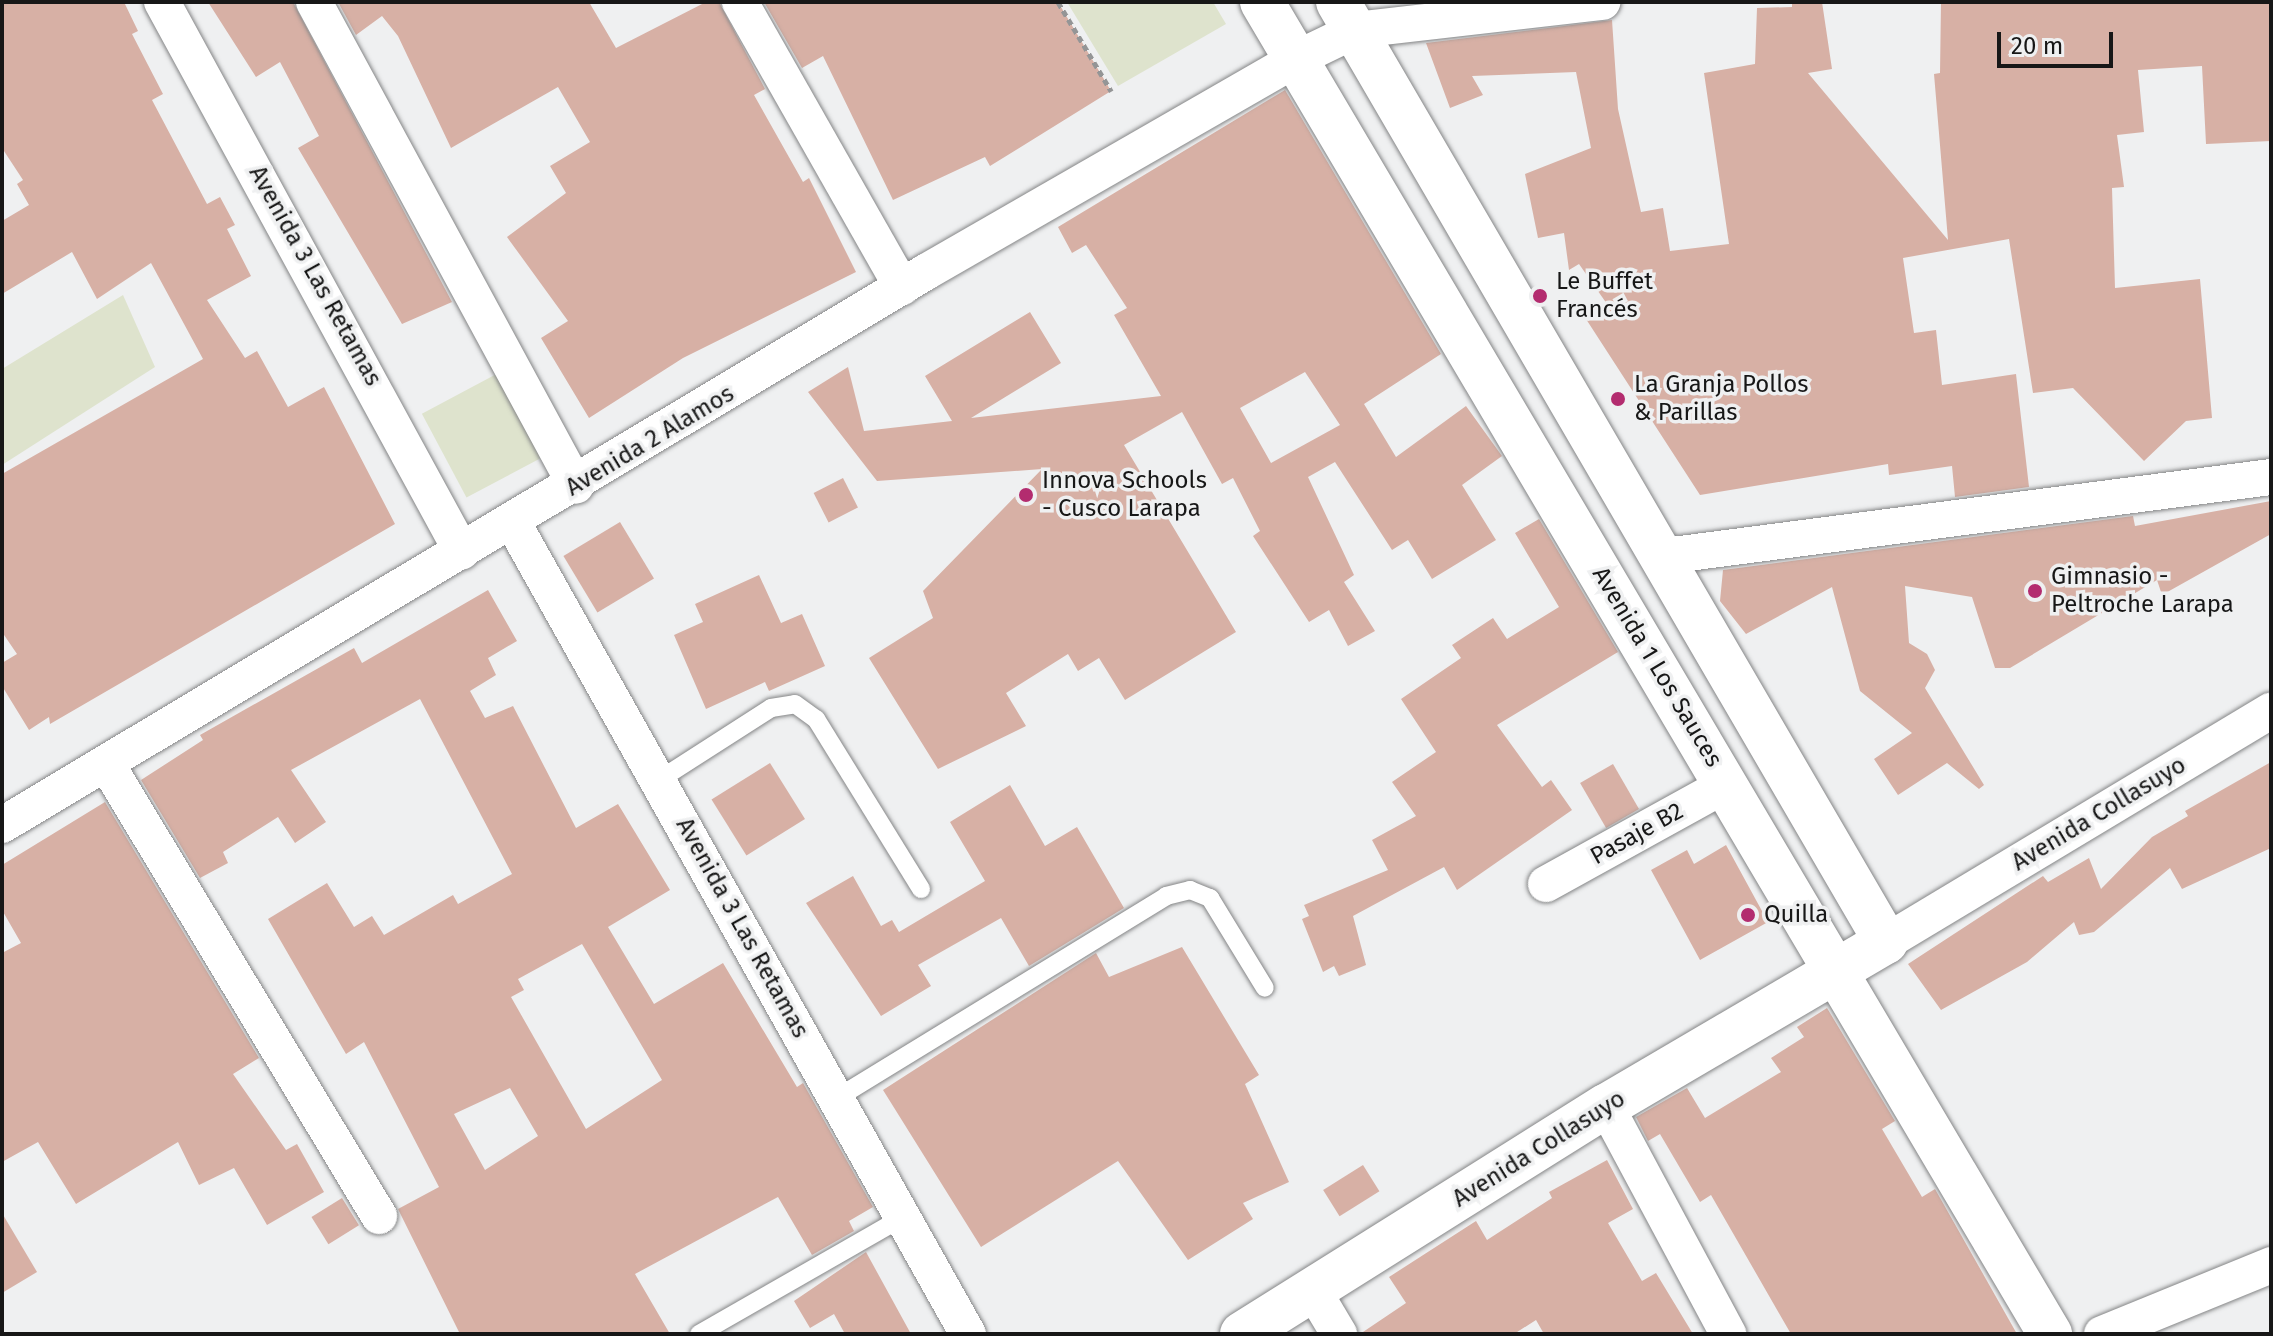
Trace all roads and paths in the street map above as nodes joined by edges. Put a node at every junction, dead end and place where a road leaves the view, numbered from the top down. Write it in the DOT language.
graph roads {
  1 [pos="162,2"];
  2 [pos="314,2"];
  3 [pos="740,2"];
  4 [pos="1058,2"];
  5 [pos="1262,2"];
  6 [pos="1602,2"];
  7 [pos="1347,16"];
  8 [pos="1298,58"];
  9 [pos="1111,91"];
  10 [pos="902,287"];
  11 [pos="2271,477"];
  12 [pos="576,486"];
  13 [pos="513,523"];
  14 [pos="462,552"];
  15 [pos="1665,556"];
  16 [pos="2271,711"];
  17 [pos="106,763"];
  18 [pos="659,780"];
  19 [pos="1727,784"];
  20 [pos="2,825"];
  21 [pos="1546,884"];
  22 [pos="921,889"];
  23 [pos="1886,942"];
  24 [pos="1839,970"];
  25 [pos="1265,988"];
  26 [pos="837,1098"];
  27 [pos="1606,1106"];
  28 [pos="379,1216"];
  29 [pos="903,1217"];
  30 [pos="2271,1265"];
  31 [pos="1314,1292"];
  32 [pos="699,1334"];
  33 [pos="968,1334"];
  34 [pos="1242,1334"];
  35 [pos="1339,1334"];
  36 [pos="1728,1334"];
  37 [pos="2050,1334"];
  38 [pos="2102,1334"];
  1 -- 14 [label="street, Avenida 3 Las Retamas"];
  2 -- 12 [label="street"];
  3 -- 10 [label="street"];
  4 -- 9 [label="path"];
  5 -- 8 [label="street, Avenida 1 Los Sauces"];
  6 -- 7 [label="street, Avenida 2 Alamos"];
  7 -- 8 [label="street, Avenida 2 Alamos"];
  7 -- 15 [label="street"];
  8 -- 10 [label="street, Avenida 2 Alamos"];
  8 -- 19 [label="street, Avenida 1 Los Sauces"];
  10 -- 12 [label="street, Avenida 2 Alamos"];
  11 -- 15 [label="street"];
  12 -- 13 [label="street, Avenida 2 Alamos"];
  13 -- 14 [label="street, Avenida 2 Alamos"];
  13 -- 18 [label="street, Avenida 3 Las Retamas"];
  14 -- 17 [label="street, Avenida 2 Alamos"];
  15 -- 23 [label="street"];
  16 -- 23 [label="street, Avenida Collasuyo"];
  17 -- 20 [label="street, Avenida 2 Alamos"];
  17 -- 28 [label="street"];
  18 -- 22 [label="lane"];
  18 -- 26 [label="street, Avenida 3 Las Retamas"];
  19 -- 21 [label="street, Pasaje B2"];
  19 -- 24 [label="street, Avenida 1 Los Sauces"];
  23 -- 24 [label="street, Avenida Collasuyo"];
  24 -- 27 [label="street, Avenida Collasuyo"];
  24 -- 37 [label="street, Avenida 1 Los Sauces"];
  25 -- 26 [label="lane"];
  26 -- 29 [label="street, Avenida 3 Las Retamas"];
  27 -- 31 [label="street, Avenida Collasuyo"];
  27 -- 36 [label="street"];
  29 -- 32 [label="lane"];
  29 -- 33 [label="street, Avenida 3 Las Retamas"];
  30 -- 38 [label="street"];
  31 -- 34 [label="street, Avenida Collasuyo"];
  31 -- 35 [label="street"];
}
